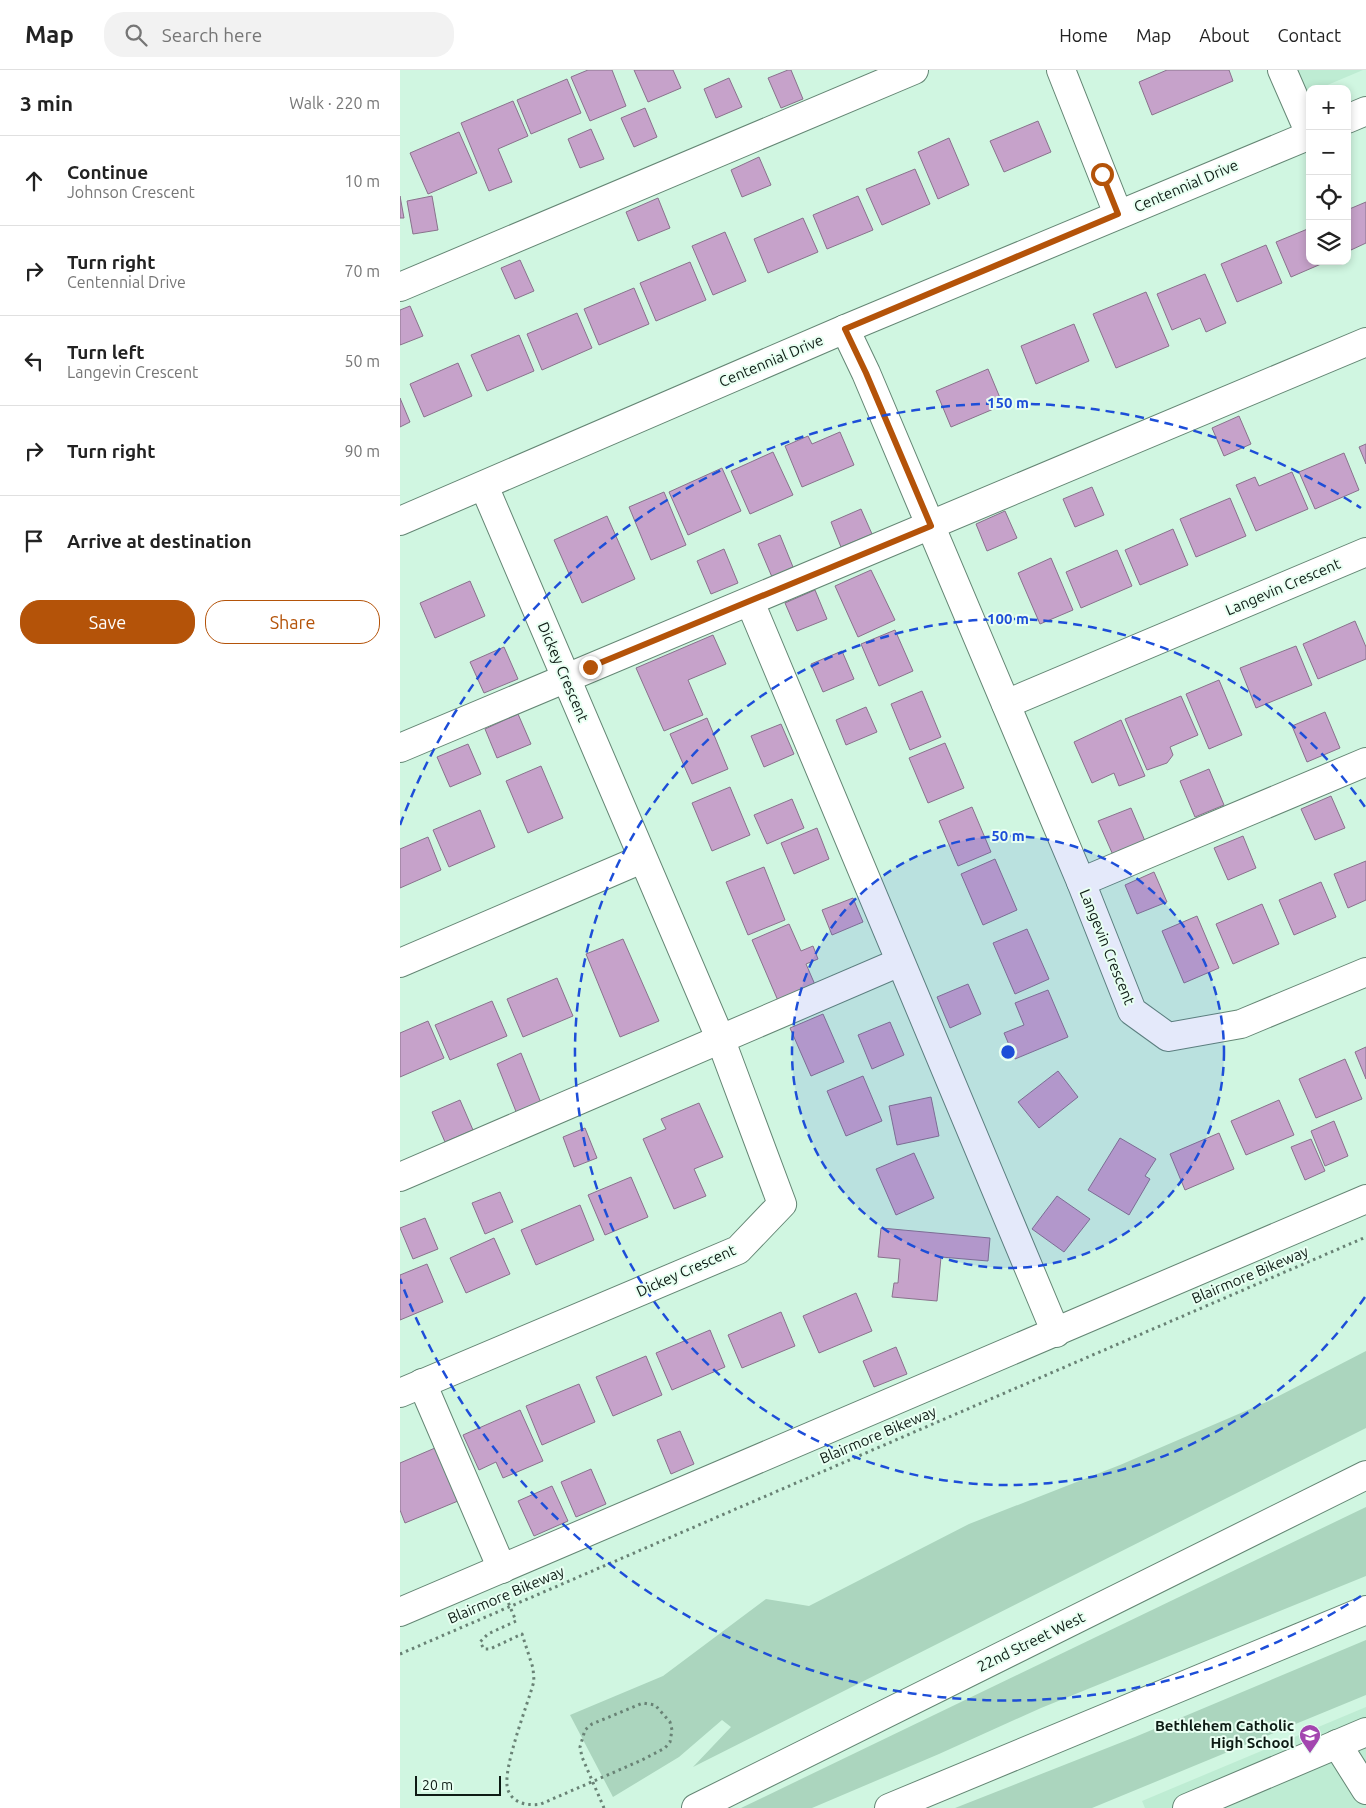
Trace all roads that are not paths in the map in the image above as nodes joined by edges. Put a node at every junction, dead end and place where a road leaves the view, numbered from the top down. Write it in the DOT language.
graph roads {
  1 [pos="914,70"];
  2 [pos="1061,70"];
  3 [pos="1282,70"];
  4 [pos="1366,111"];
  5 [pos="1351,117"];
  6 [pos="1308,130"];
  7 [pos="1306,136"];
  8 [pos="1118,214"];
  9 [pos="400,287"];
  10 [pos="845,329"];
  11 [pos="1366,342"];
  12 [pos="484,486"];
  13 [pos="400,521"];
  14 [pos="931,526"];
  15 [pos="1366,552"];
  16 [pos="750,602"];
  17 [pos="565,678"];
  18 [pos="1006,704"];
  19 [pos="400,748"];
  20 [pos="1366,762"];
  21 [pos="642,859"];
  22 [pos="1081,882"];
  23 [pos="900,962"];
  24 [pos="400,963"];
  25 [pos="1366,972"];
  26 [pos="720,1038"];
  27 [pos="400,1177"];
  28 [pos="1366,1199"];
  29 [pos="1056,1333"];
  30 [pos="411,1388"];
  31 [pos="1366,1475"];
  32 [pos="502,1570"];
  33 [pos="1366,1610"];
  34 [pos="400,1612"];
  35 [pos="1366,1732"];
  36 [pos="1337,1744"];
  37 [pos="1366,1790"];
  38 [pos="696,1808"];
  39 [pos="889,1808"];
  40 [pos="1187,1808"];
  1 -- 9 [label="main road"];
  2 -- 8 [label="main road"];
  3 -- 6 [label="main road"];
  4 -- 5 [label="main road"];
  7 -- 8 [label="main road, Centennial Drive"];
  8 -- 10 [label="main road, Centennial Drive"];
  10 -- 12 [label="main road, Centennial Drive"];
  10 -- 14 [label="main road, Langevin Crescent"];
  11 -- 14 [label="main road"];
  12 -- 13 [label="main road, Centennial Drive"];
  12 -- 17 [label="main road, Dickey Crescent"];
  14 -- 16 [label="main road"];
  14 -- 18 [label="main road, Langevin Crescent"];
  15 -- 18 [label="main road, Langevin Crescent"];
  16 -- 17 [label="main road"];
  16 -- 23 [label="main road"];
  17 -- 19 [label="main road"];
  17 -- 21 [label="main road, Dickey Crescent"];
  18 -- 22 [label="main road, Langevin Crescent"];
  20 -- 22 [label="main road"];
  21 -- 24 [label="main road"];
  21 -- 26 [label="main road, Dickey Crescent"];
  22 -- 25 [label="main road, Langevin Crescent"];
  23 -- 26 [label="main road"];
  23 -- 29 [label="main road"];
  26 -- 27 [label="main road"];
  26 -- 30 [label="main road, Dickey Crescent"];
  28 -- 29 [label="main road"];
  29 -- 32 [label="main road"];
  30 -- 32 [label="main road"];
  31 -- 38 [label="main road, 22nd Street West"];
  32 -- 34 [label="main road"];
  33 -- 39 [label="main road"];
  35 -- 36 [label="main road"];
  36 -- 37 [label="main road"];
  36 -- 40 [label="main road"];
}
